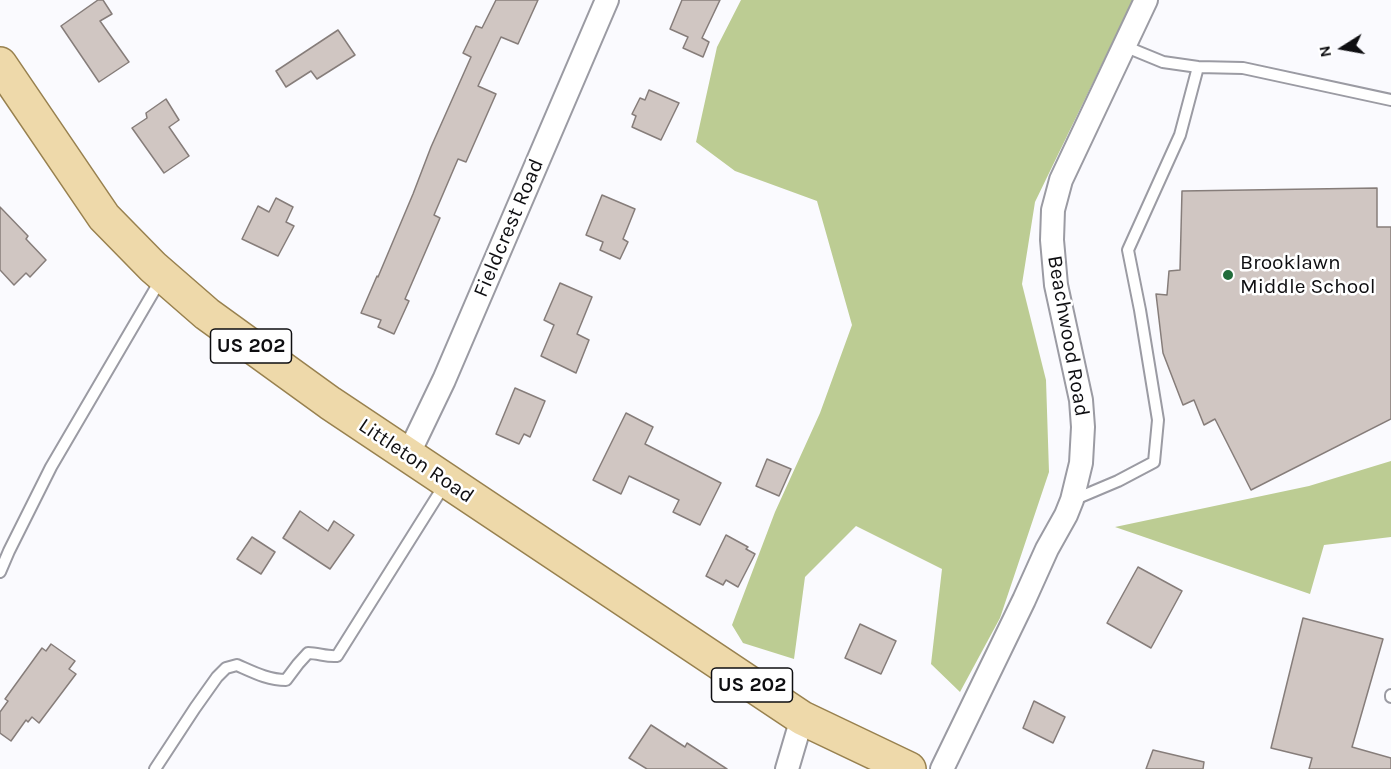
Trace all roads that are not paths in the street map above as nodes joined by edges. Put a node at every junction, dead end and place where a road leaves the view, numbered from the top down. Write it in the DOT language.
graph roads {
  1 [pos="607,0"];
  2 [pos="1146,0"];
  3 [pos="1124,46"];
  4 [pos="0,64"];
  5 [pos="1198,67"];
  6 [pos="1391,100"];
  7 [pos="163,276"];
  8 [pos="408,455"];
  9 [pos="447,482"];
  10 [pos="1072,500"];
  11 [pos="0,572"];
  12 [pos="802,718"];
  13 [pos="155,769"];
  14 [pos="787,769"];
  15 [pos="909,769"];
  16 [pos="942,769"];
  1 -- 8 [label="street, Fieldcrest Road"];
  2 -- 3 [label="street, Beachwood Road"];
  3 -- 5 [label="lane"];
  3 -- 10 [label="street, Beachwood Road"];
  4 -- 7 [label="main road, Littleton Road / US 202"];
  5 -- 6 [label="lane"];
  5 -- 10 [label="lane"];
  7 -- 8 [label="main road, Littleton Road / US 202"];
  7 -- 11 [label="lane"];
  8 -- 9 [label="main road, Littleton Road / US 202"];
  9 -- 12 [label="main road, Littleton Road / US 202"];
  9 -- 13 [label="lane"];
  10 -- 16 [label="street, Beachwood Road"];
  12 -- 14 [label="street"];
  12 -- 15 [label="main road, Littleton Road / US 202"];
}
